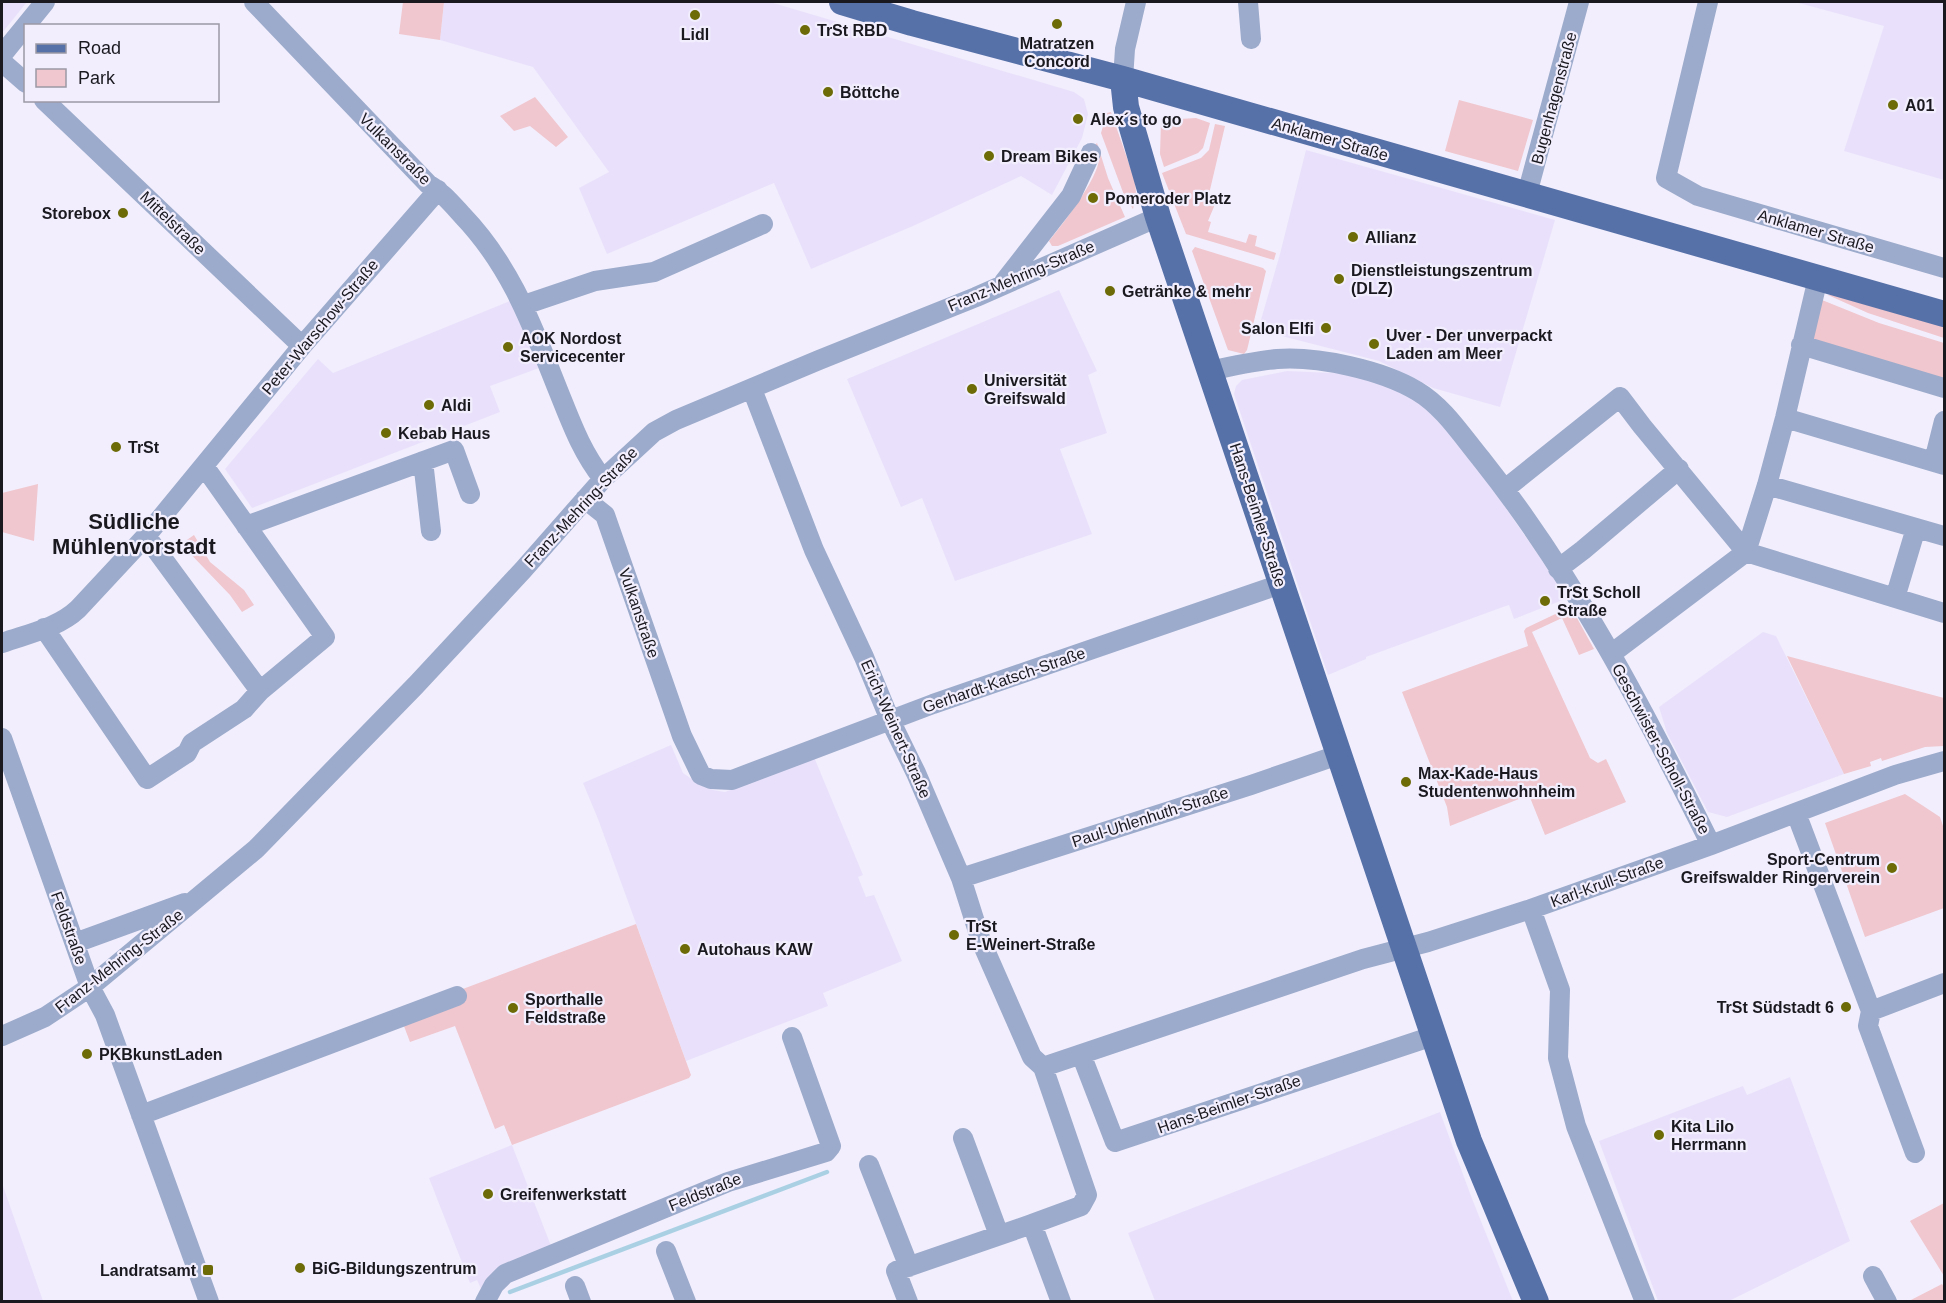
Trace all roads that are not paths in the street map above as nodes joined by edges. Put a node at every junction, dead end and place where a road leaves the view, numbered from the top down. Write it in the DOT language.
graph roads {
  1 [pos="45,2"];
  2 [pos="254,2"];
  3 [pos="842,2"];
  4 [pos="1136,2"];
  5 [pos="1248,2"];
  6 [pos="1579,2"];
  7 [pos="1708,2"];
  8 [pos="27,24"];
  9 [pos="24,28"];
  10 [pos="1251,39"];
  11 [pos="2,55"];
  12 [pos="2,62"];
  13 [pos="1123,79"];
  14 [pos="24,81"];
  15 [pos="46,102"];
  16 [pos="1091,153"];
  17 [pos="438,190"];
  18 [pos="1527,194"];
  19 [pos="1158,217"];
  20 [pos="763,224"];
  21 [pos="1944,268"];
  22 [pos="1818,278"];
  23 [pos="1003,285"];
  24 [pos="524,304"];
  25 [pos="1944,314"];
  26 [pos="1801,345"];
  27 [pos="302,346"];
  28 [pos="1210,371"];
  29 [pos="1944,388"];
  30 [pos="752,389"];
  31 [pos="1785,418"];
  32 [pos="1944,421"];
  33 [pos="423,461"];
  34 [pos="1939,463"];
  35 [pos="204,466"];
  36 [pos="1679,469"];
  37 [pos="603,479"];
  38 [pos="1767,485"];
  39 [pos="1504,489"];
  40 [pos="470,494"];
  41 [pos="585,499"];
  42 [pos="246,526"];
  43 [pos="1916,528"];
  44 [pos="431,531"];
  45 [pos="146,536"];
  46 [pos="1944,536"];
  47 [pos="1746,552"];
  48 [pos="1558,569"];
  49 [pos="1281,584"];
  50 [pos="1895,598"];
  51 [pos="1944,613"];
  52 [pos="44,628"];
  53 [pos="2,644"];
  54 [pos="1611,654"];
  55 [pos="260,691"];
  56 [pos="890,720"];
  57 [pos="682,736"];
  58 [pos="2,738"];
  59 [pos="1338,755"];
  60 [pos="1944,761"];
  61 [pos="1796,813"];
  62 [pos="1711,845"];
  63 [pos="961,878"];
  64 [pos="201,897"];
  65 [pos="1531,909"];
  66 [pos="75,944"];
  67 [pos="1403,948"];
  68 [pos="1944,983"];
  69 [pos="90,987"];
  70 [pos="457,996"];
  71 [pos="1871,1011"];
  72 [pos="2,1036"];
  73 [pos="1432,1036"];
  74 [pos="792,1037"];
  75 [pos="1081,1054"];
  76 [pos="1043,1067"];
  77 [pos="141,1115"];
  78 [pos="963,1138"];
  79 [pos="1915,1153"];
  80 [pos="869,1166"];
  81 [pos="1032,1224"];
  82 [pos="999,1235"];
  83 [pos="666,1251"];
  84 [pos="909,1267"];
  85 [pos="1873,1276"];
  86 [pos="209,1302"];
  87 [pos="485,1302"];
  88 [pos="686,1302"];
  89 [pos="908,1302"];
  90 [pos="1061,1302"];
  91 [pos="1536,1302"];
  92 [pos="1645,1302"];
  93 [pos="1887,1302"];
  1 -- 8 [label="street"];
  2 -- 17 [label="street, Vulkanstraße"];
  3 -- 13 [label="main road, Anklamer Straße"];
  4 -- 13 [label="street"];
  5 -- 10 [label="street"];
  6 -- 18 [label="street, Bugenhagenstraße"];
  7 -- 21 [label="street, Anklamer Straße"];
  9 -- 11 [label="street"];
  12 -- 14 [label="street"];
  13 -- 18 [label="main road, Anklamer Straße"];
  13 -- 19 [label="main road, Hans-Beimler-Straße"];
  15 -- 27 [label="street, Mittelstraße"];
  16 -- 23 [label="street"];
  17 -- 24 [label="street, Vulkanstraße"];
  17 -- 27 [label="street, Peter-Warschow-Straße"];
  18 -- 22 [label="main road, Anklamer Straße"];
  19 -- 23 [label="street, Franz-Mehring-Straße"];
  19 -- 28 [label="main road, Hans-Beimler-Straße"];
  20 -- 24 [label="street"];
  22 -- 25 [label="main road, Anklamer Straße"];
  22 -- 26 [label="street"];
  23 -- 30 [label="street, Franz-Mehring-Straße"];
  24 -- 37 [label="street, Vulkanstraße"];
  26 -- 29 [label="street"];
  26 -- 31 [label="street"];
  27 -- 35 [label="street, Peter-Warschow-Straße"];
  28 -- 39 [label="street, Geschwister-Scholl-Straße"];
  28 -- 49 [label="main road, Hans-Beimler-Straße"];
  30 -- 37 [label="street, Franz-Mehring-Straße"];
  30 -- 56 [label="street, Erich-Weinert-Straße"];
  31 -- 34 [label="street"];
  31 -- 38 [label="street"];
  32 -- 34 [label="street"];
  33 -- 40 [label="street"];
  33 -- 42 [label="street"];
  33 -- 44 [label="street"];
  35 -- 42 [label="street"];
  35 -- 45 [label="street, Peter-Warschow-Straße"];
  36 -- 39 [label="street"];
  36 -- 47 [label="street"];
  36 -- 48 [label="street"];
  37 -- 41 [label="street, Franz-Mehring-Straße"];
  38 -- 43 [label="street"];
  38 -- 47 [label="street"];
  39 -- 48 [label="street, Geschwister-Scholl-Straße"];
  41 -- 57 [label="street, Vulkanstraße"];
  41 -- 64 [label="street, Franz-Mehring-Straße"];
  42 -- 55 [label="street"];
  43 -- 46 [label="street"];
  43 -- 50 [label="street"];
  45 -- 52 [label="street, Peter-Warschow-Straße"];
  45 -- 55 [label="street"];
  47 -- 50 [label="street"];
  47 -- 54 [label="street, Geschwister-Scholl-Straße"];
  48 -- 54 [label="street, Geschwister-Scholl-Straße"];
  49 -- 56 [label="street, Gerhardt-Katsch-Straße"];
  49 -- 59 [label="main road, Hans-Beimler-Straße"];
  50 -- 51 [label="street"];
  52 -- 53 [label="street, Peter-Warschow-Straße"];
  52 -- 55 [label="street"];
  54 -- 62 [label="street, Geschwister-Scholl-Straße"];
  56 -- 57 [label="street, Gerhardt-Katsch-Straße"];
  56 -- 63 [label="street, Erich-Weinert-Straße"];
  58 -- 66 [label="street, Feldstraße"];
  59 -- 63 [label="street, Paul-Uhlenhuth-Straße"];
  59 -- 67 [label="main road, Hans-Beimler-Straße"];
  60 -- 61 [label="street, Karl-Krull-Straße"];
  61 -- 62 [label="street, Karl-Krull-Straße"];
  61 -- 71 [label="street"];
  62 -- 65 [label="street, Karl-Krull-Straße"];
  63 -- 76 [label="street, Erich-Weinert-Straße"];
  64 -- 66 [label="street, Franz-Mehring-Straße"];
  64 -- 69 [label="street, Franz-Mehring-Straße"];
  65 -- 67 [label="street, Karl-Krull-Straße"];
  65 -- 92 [label="street"];
  66 -- 69 [label="street, Feldstraße"];
  67 -- 73 [label="main road, Hans-Beimler-Straße"];
  67 -- 75 [label="street"];
  68 -- 71 [label="street"];
  69 -- 72 [label="street, Franz-Mehring-Straße"];
  69 -- 77 [label="street, Feldstraße"];
  70 -- 77 [label="street"];
  71 -- 79 [label="street"];
  73 -- 75 [label="street, Hans-Beimler-Straße"];
  73 -- 91 [label="main road, Hans-Beimler-Straße"];
  74 -- 87 [label="street, Feldstraße"];
  75 -- 76 [label="street"];
  76 -- 81 [label="street, Erich-Weinert-Straße"];
  77 -- 86 [label="street, Feldstraße"];
  78 -- 82 [label="street"];
  80 -- 84 [label="street"];
  81 -- 82 [label="street, Erich-Weinert-Straße"];
  81 -- 90 [label="street"];
  82 -- 84 [label="street, Erich-Weinert-Straße"];
  83 -- 88 [label="street"];
  84 -- 89 [label="street"];
  85 -- 93 [label="street"];
}
